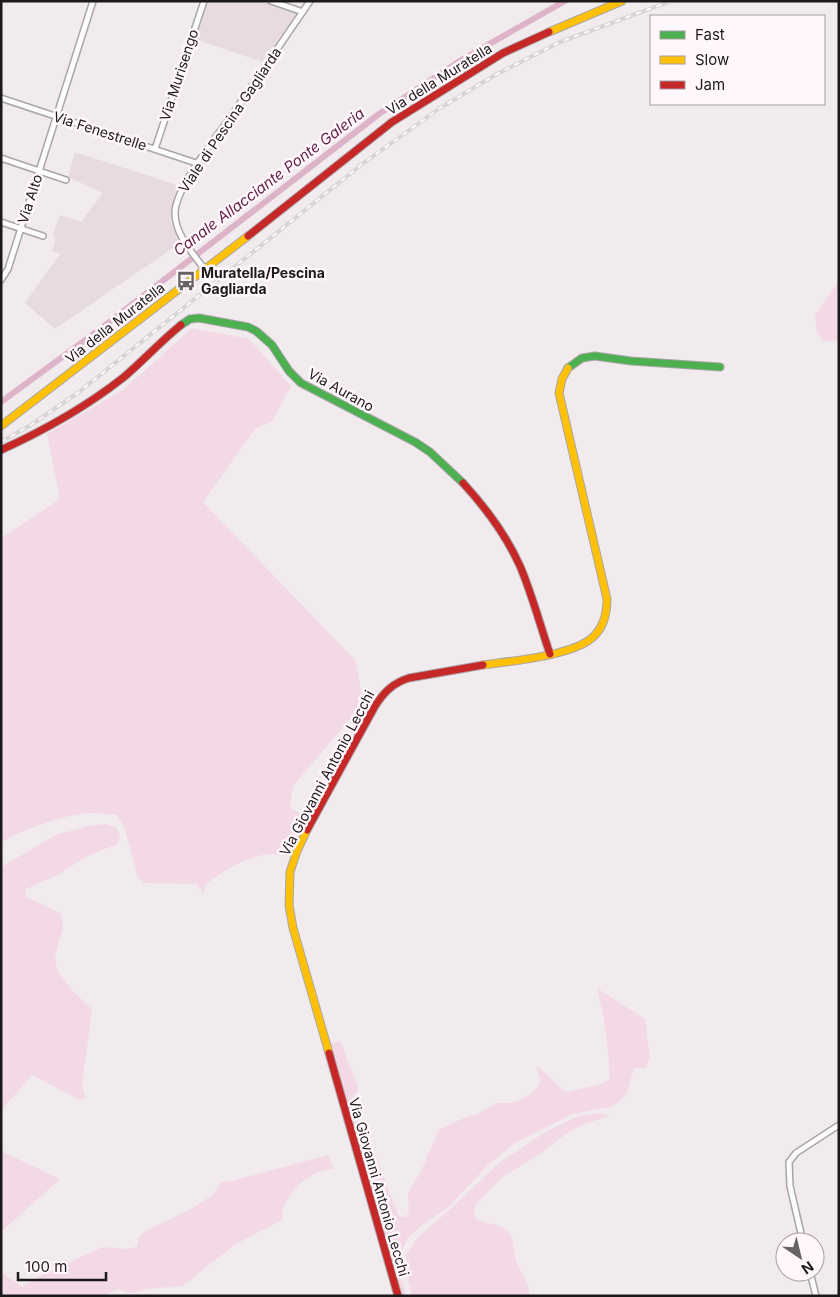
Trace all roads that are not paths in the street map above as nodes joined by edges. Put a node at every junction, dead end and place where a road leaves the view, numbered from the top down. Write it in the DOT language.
graph roads {
  1 [pos="92,1"];
  2 [pos="204,1"];
  3 [pos="271,1"];
  4 [pos="310,1"];
  5 [pos="622,1"];
  6 [pos="303,12"];
  7 [pos="1,98"];
  8 [pos="56,117"];
  9 [pos="155,149"];
  10 [pos="1,158"];
  11 [pos="198,164"];
  12 [pos="39,171"];
  13 [pos="66,180"];
  14 [pos="1,222"];
  15 [pos="21,229"];
  16 [pos="43,236"];
  17 [pos="205,270"];
  18 [pos="1,280"];
  19 [pos="720,367"];
  20 [pos="1,426"];
  21 [pos="1,450"];
  22 [pos="550,654"];
  23 [pos="839,1126"];
  24 [pos="801,1232"];
  25 [pos="812,1282"];
  26 [pos="398,1296"];
  27 [pos="816,1296"];
  1 -- 8 [label="street, Via Alto"];
  2 -- 9 [label="street, Via Murisengo"];
  3 -- 6 [label="street"];
  4 -- 6 [label="street, Viale di Pescina Gagliarda"];
  5 -- 17 [label="street, Via della Muratella"];
  6 -- 11 [label="street, Viale di Pescina Gagliarda"];
  7 -- 8 [label="street, Via Fenestrelle"];
  8 -- 9 [label="street, Via Fenestrelle"];
  8 -- 12 [label="street, Via Alto"];
  9 -- 11 [label="street, Via Fenestrelle"];
  10 -- 12 [label="street"];
  11 -- 17 [label="street, Viale di Pescina Gagliarda"];
  12 -- 13 [label="street"];
  12 -- 15 [label="street, Via Alto"];
  14 -- 15 [label="street"];
  15 -- 16 [label="street"];
  15 -- 18 [label="street, Via Alto"];
  17 -- 20 [label="street, Via della Muratella"];
  19 -- 22 [label="street, Via Giovanni Antonio Lecchi"];
  21 -- 22 [label="street, Via Aurano"];
  22 -- 26 [label="street, Via Giovanni Antonio Lecchi"];
  23 -- 24 [label="street"];
  25 -- 27 [label="street"];
}
